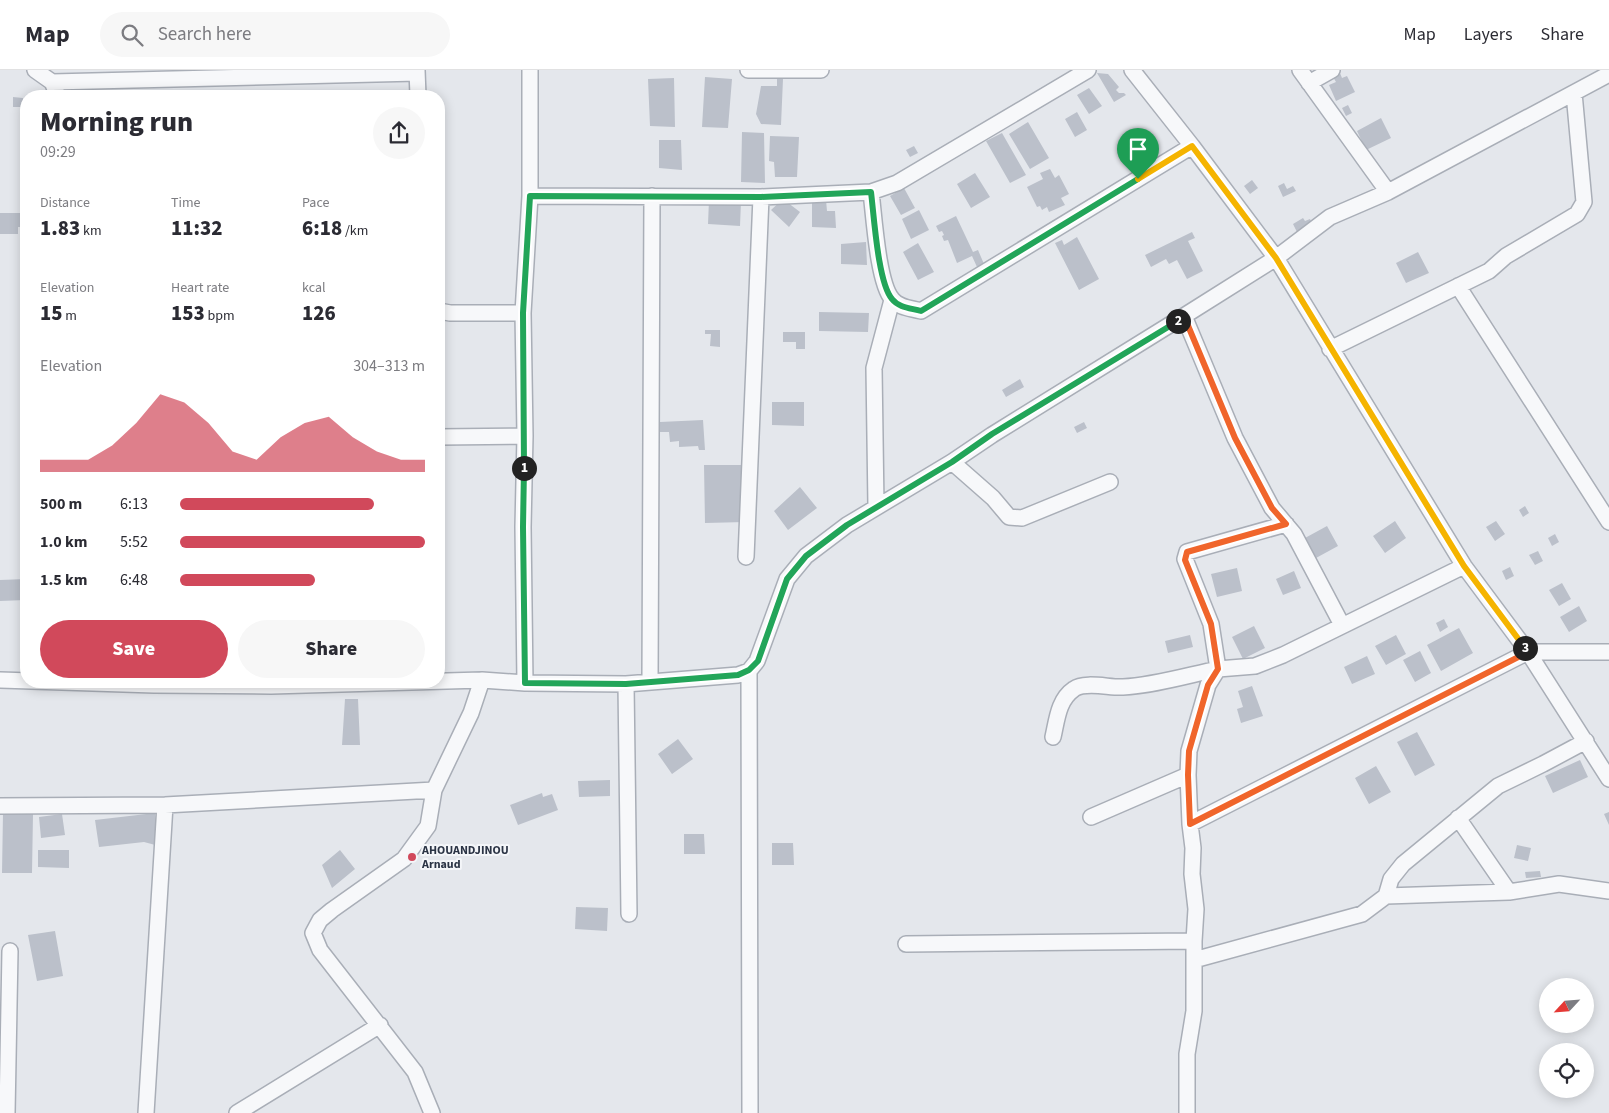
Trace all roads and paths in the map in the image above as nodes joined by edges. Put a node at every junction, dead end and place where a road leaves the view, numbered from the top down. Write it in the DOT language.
graph roads {
  1 [pos="35,70"];
  2 [pos="530,70"];
  3 [pos="748,70"];
  4 [pos="821,70"];
  5 [pos="1088,70"];
  6 [pos="1132,70"];
  7 [pos="1300,70"];
  8 [pos="1332,70"];
  9 [pos="417,72"];
  10 [pos="1609,74"];
  11 [pos="52,82"];
  12 [pos="1309,83"];
  13 [pos="55,90"];
  14 [pos="418,90"];
  15 [pos="1574,93"];
  16 [pos="1192,146"];
  17 [pos="871,192"];
  18 [pos="1388,192"];
  19 [pos="530,196"];
  20 [pos="652,196"];
  21 [pos="761,197"];
  22 [pos="1276,258"];
  23 [pos="1458,286"];
  24 [pos="892,300"];
  25 [pos="445,312"];
  26 [pos="523,313"];
  27 [pos="1184,316"];
  28 [pos="1330,349"];
  29 [pos="525,436"];
  30 [pos="445,437"];
  31 [pos="952,462"];
  32 [pos="1110,482"];
  33 [pos="876,507"];
  34 [pos="1609,522"];
  35 [pos="1286,524"];
  36 [pos="746,558"];
  37 [pos="1464,566"];
  38 [pos="1342,625"];
  39 [pos="1528,652"];
  40 [pos="1609,652"];
  41 [pos="1218,669"];
  42 [pos="749,670"];
  43 [pos="0,680"];
  44 [pos="482,680"];
  45 [pos="20,681"];
  46 [pos="445,681"];
  47 [pos="650,681"];
  48 [pos="525,683"];
  49 [pos="626,684"];
  50 [pos="1053,737"];
  51 [pos="1586,741"];
  52 [pos="1188,775"];
  53 [pos="1609,779"];
  54 [pos="434,790"];
  55 [pos="165,805"];
  56 [pos="0,806"];
  57 [pos="1091,816"];
  58 [pos="1458,818"];
  59 [pos="1190,824"];
  60 [pos="1609,891"];
  61 [pos="1509,892"];
  62 [pos="1386,896"];
  63 [pos="629,914"];
  64 [pos="1194,941"];
  65 [pos="906,944"];
  66 [pos="10,952"];
  67 [pos="1194,960"];
  68 [pos="380,1025"];
  69 [pos="4,1075"];
  70 [pos="7,1113"];
  71 [pos="146,1113"];
  72 [pos="237,1113"];
  73 [pos="432,1113"];
  74 [pos="750,1113"];
  75 [pos="1187,1113"];
  1 -- 11 [label="street"];
  2 -- 19 [label="street"];
  3 -- 4 [label="street"];
  5 -- 17 [label="street"];
  6 -- 16 [label="street"];
  7 -- 12 [label="street"];
  8 -- 12 [label="street"];
  9 -- 11 [label="street"];
  9 -- 14 [label="street"];
  10 -- 15 [label="street"];
  11 -- 13 [label="street"];
  12 -- 18 [label="street"];
  15 -- 18 [label="street"];
  15 -- 23 [label="street"];
  16 -- 22 [label="street"];
  16 -- 24 [label="street"];
  17 -- 21 [label="street"];
  17 -- 24 [label="street"];
  18 -- 22 [label="street"];
  19 -- 20 [label="street"];
  19 -- 26 [label="street"];
  20 -- 21 [label="street"];
  20 -- 47 [label="street"];
  21 -- 36 [label="street"];
  22 -- 27 [label="street"];
  22 -- 28 [label="street"];
  23 -- 28 [label="street"];
  23 -- 34 [label="street"];
  24 -- 33 [label="street"];
  25 -- 26 [label="street"];
  26 -- 29 [label="street"];
  27 -- 31 [label="street"];
  27 -- 35 [label="street"];
  28 -- 37 [label="street"];
  29 -- 30 [label="street"];
  29 -- 48 [label="street"];
  31 -- 32 [label="street"];
  31 -- 33 [label="street"];
  33 -- 42 [label="street"];
  35 -- 38 [label="street"];
  35 -- 41 [label="street"];
  37 -- 38 [label="street"];
  37 -- 39 [label="street"];
  38 -- 41 [label="street"];
  39 -- 40 [label="street"];
  39 -- 51 [label="street"];
  39 -- 59 [label="street"];
  41 -- 50 [label="street"];
  41 -- 52 [label="street"];
  42 -- 47 [label="street"];
  42 -- 74 [label="street"];
  43 -- 45 [label="street"];
  44 -- 46 [label="street"];
  44 -- 48 [label="street"];
  44 -- 54 [label="street"];
  47 -- 49 [label="street"];
  48 -- 49 [label="street"];
  49 -- 63 [label="street"];
  51 -- 53 [label="street"];
  51 -- 58 [label="street"];
  52 -- 57 [label="street"];
  52 -- 59 [label="street"];
  54 -- 55 [label="street"];
  54 -- 68 [label="street"];
  55 -- 56 [label="street"];
  55 -- 71 [label="street"];
  58 -- 61 [label="street"];
  58 -- 62 [label="street"];
  59 -- 64 [label="street"];
  60 -- 61 [label="street"];
  61 -- 62 [label="street"];
  62 -- 67 [label="street"];
  64 -- 65 [label="street"];
  64 -- 67 [label="street"];
  66 -- 69 [label="street"];
  67 -- 75 [label="street"];
  68 -- 72 [label="street"];
  68 -- 73 [label="street"];
  69 -- 70 [label="street"];
}
